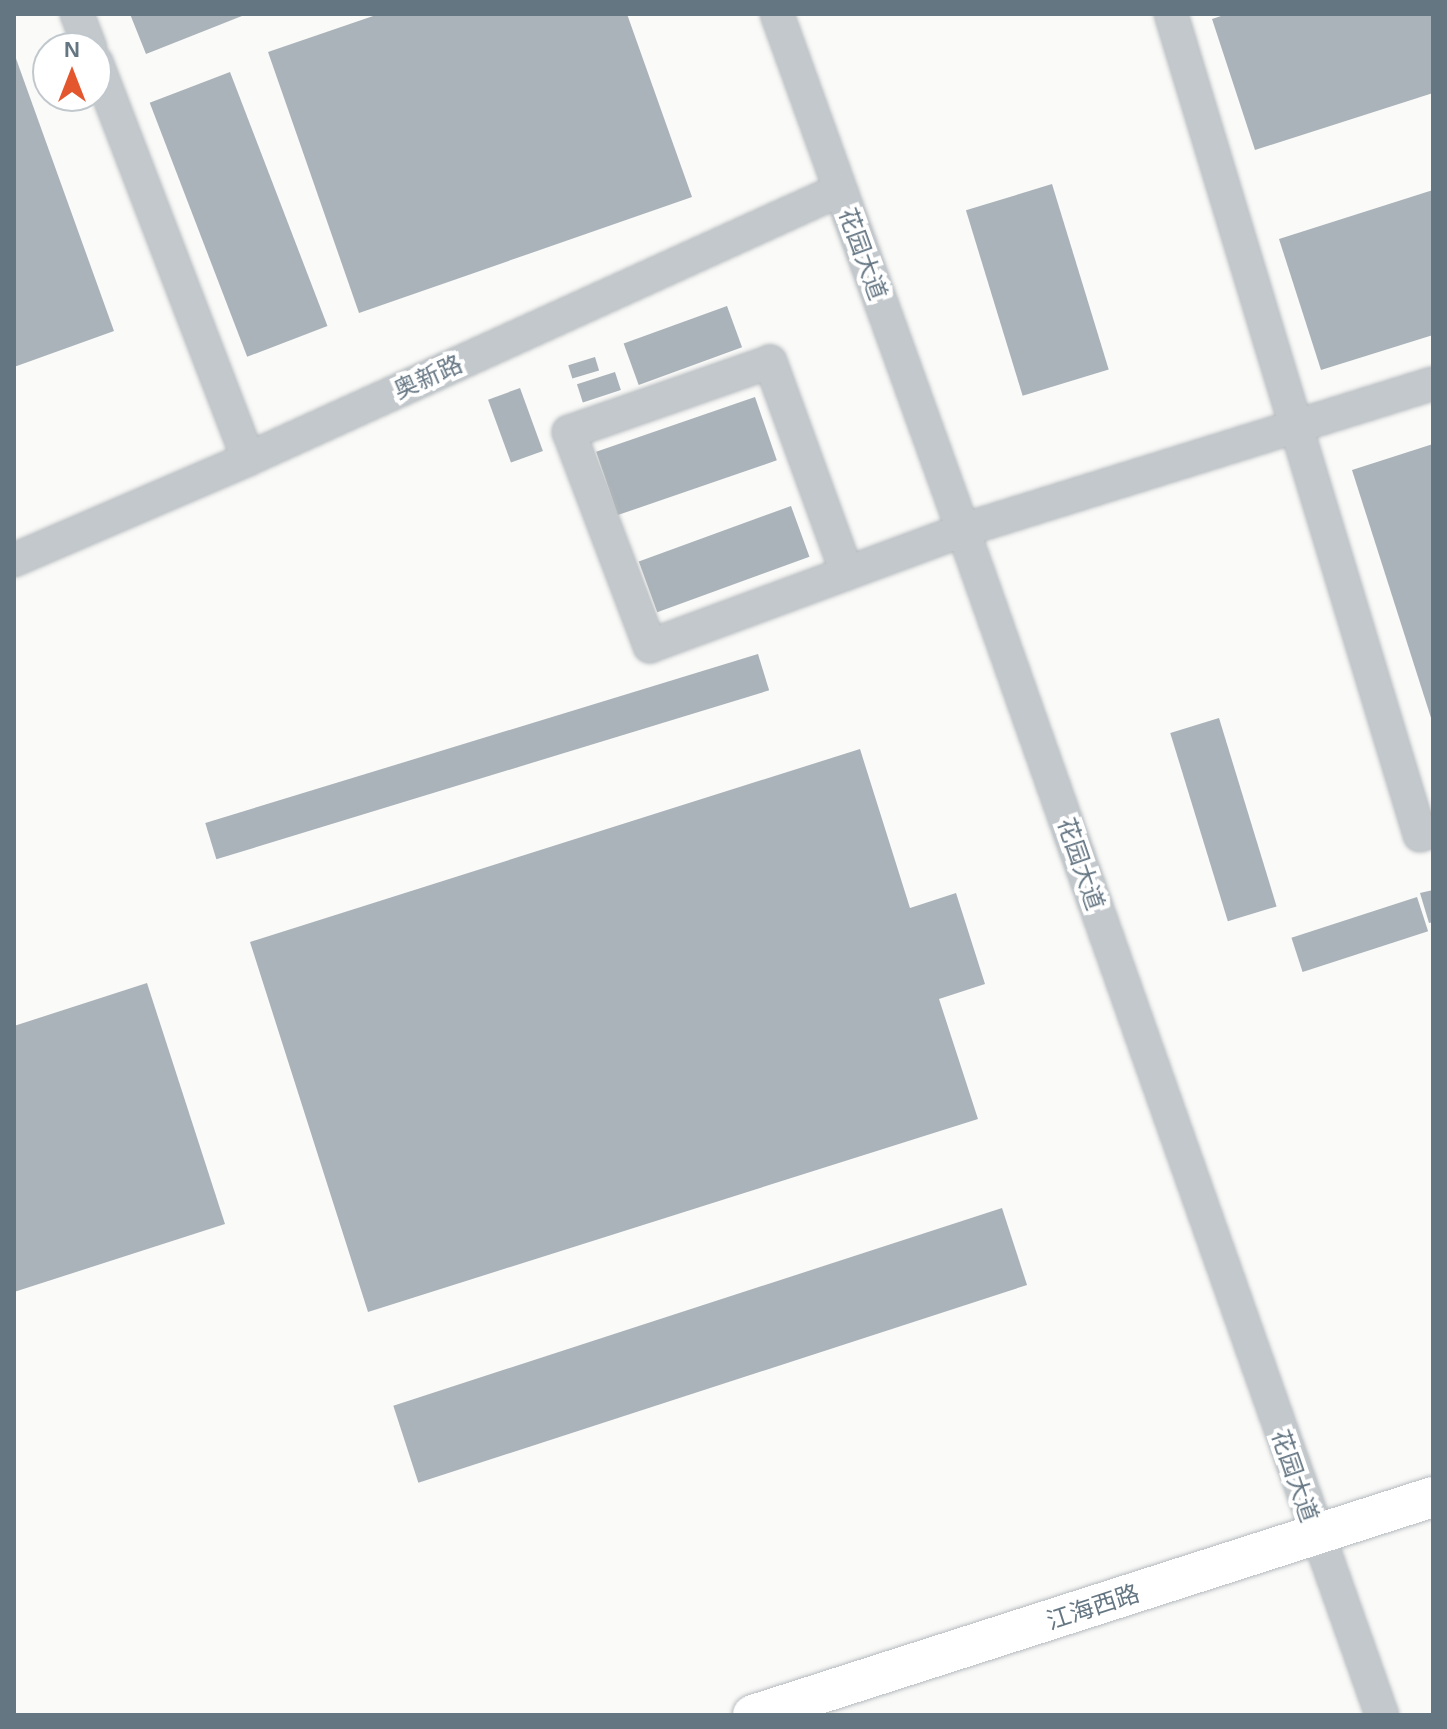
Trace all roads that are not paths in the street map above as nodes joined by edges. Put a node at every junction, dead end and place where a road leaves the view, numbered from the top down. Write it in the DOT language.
graph roads {
  1 [pos="777,14"];
  2 [pos="1171,14"];
  3 [pos="112,104"];
  4 [pos="840,190"];
  5 [pos="1433,384"];
  6 [pos="1296,426"];
  7 [pos="248,459"];
  8 [pos="963,530"];
  9 [pos="14,560"];
  10 [pos="847,573"];
  11 [pos="1433,831"];
  12 [pos="1433,1497"];
  13 [pos="1316,1536"];
  14 [pos="753,1715"];
  15 [pos="1382,1715"];
  1 -- 4 [label="street, 花园大道"];
  2 -- 6 [label="street"];
  3 -- 7 [label="street"];
  4 -- 7 [label="street, 奥新路"];
  4 -- 8 [label="street, 花园大道"];
  5 -- 6 [label="street"];
  6 -- 8 [label="street"];
  6 -- 11 [label="street"];
  7 -- 9 [label="street, 奥新路"];
  8 -- 10 [label="street"];
  8 -- 13 [label="street, 花园大道"];
  10 -- 10 [label="street"];
  12 -- 13 [label="main road, 江海西路"];
  13 -- 14 [label="main road, 江海西路"];
  13 -- 15 [label="street, 花园大道"];
}
